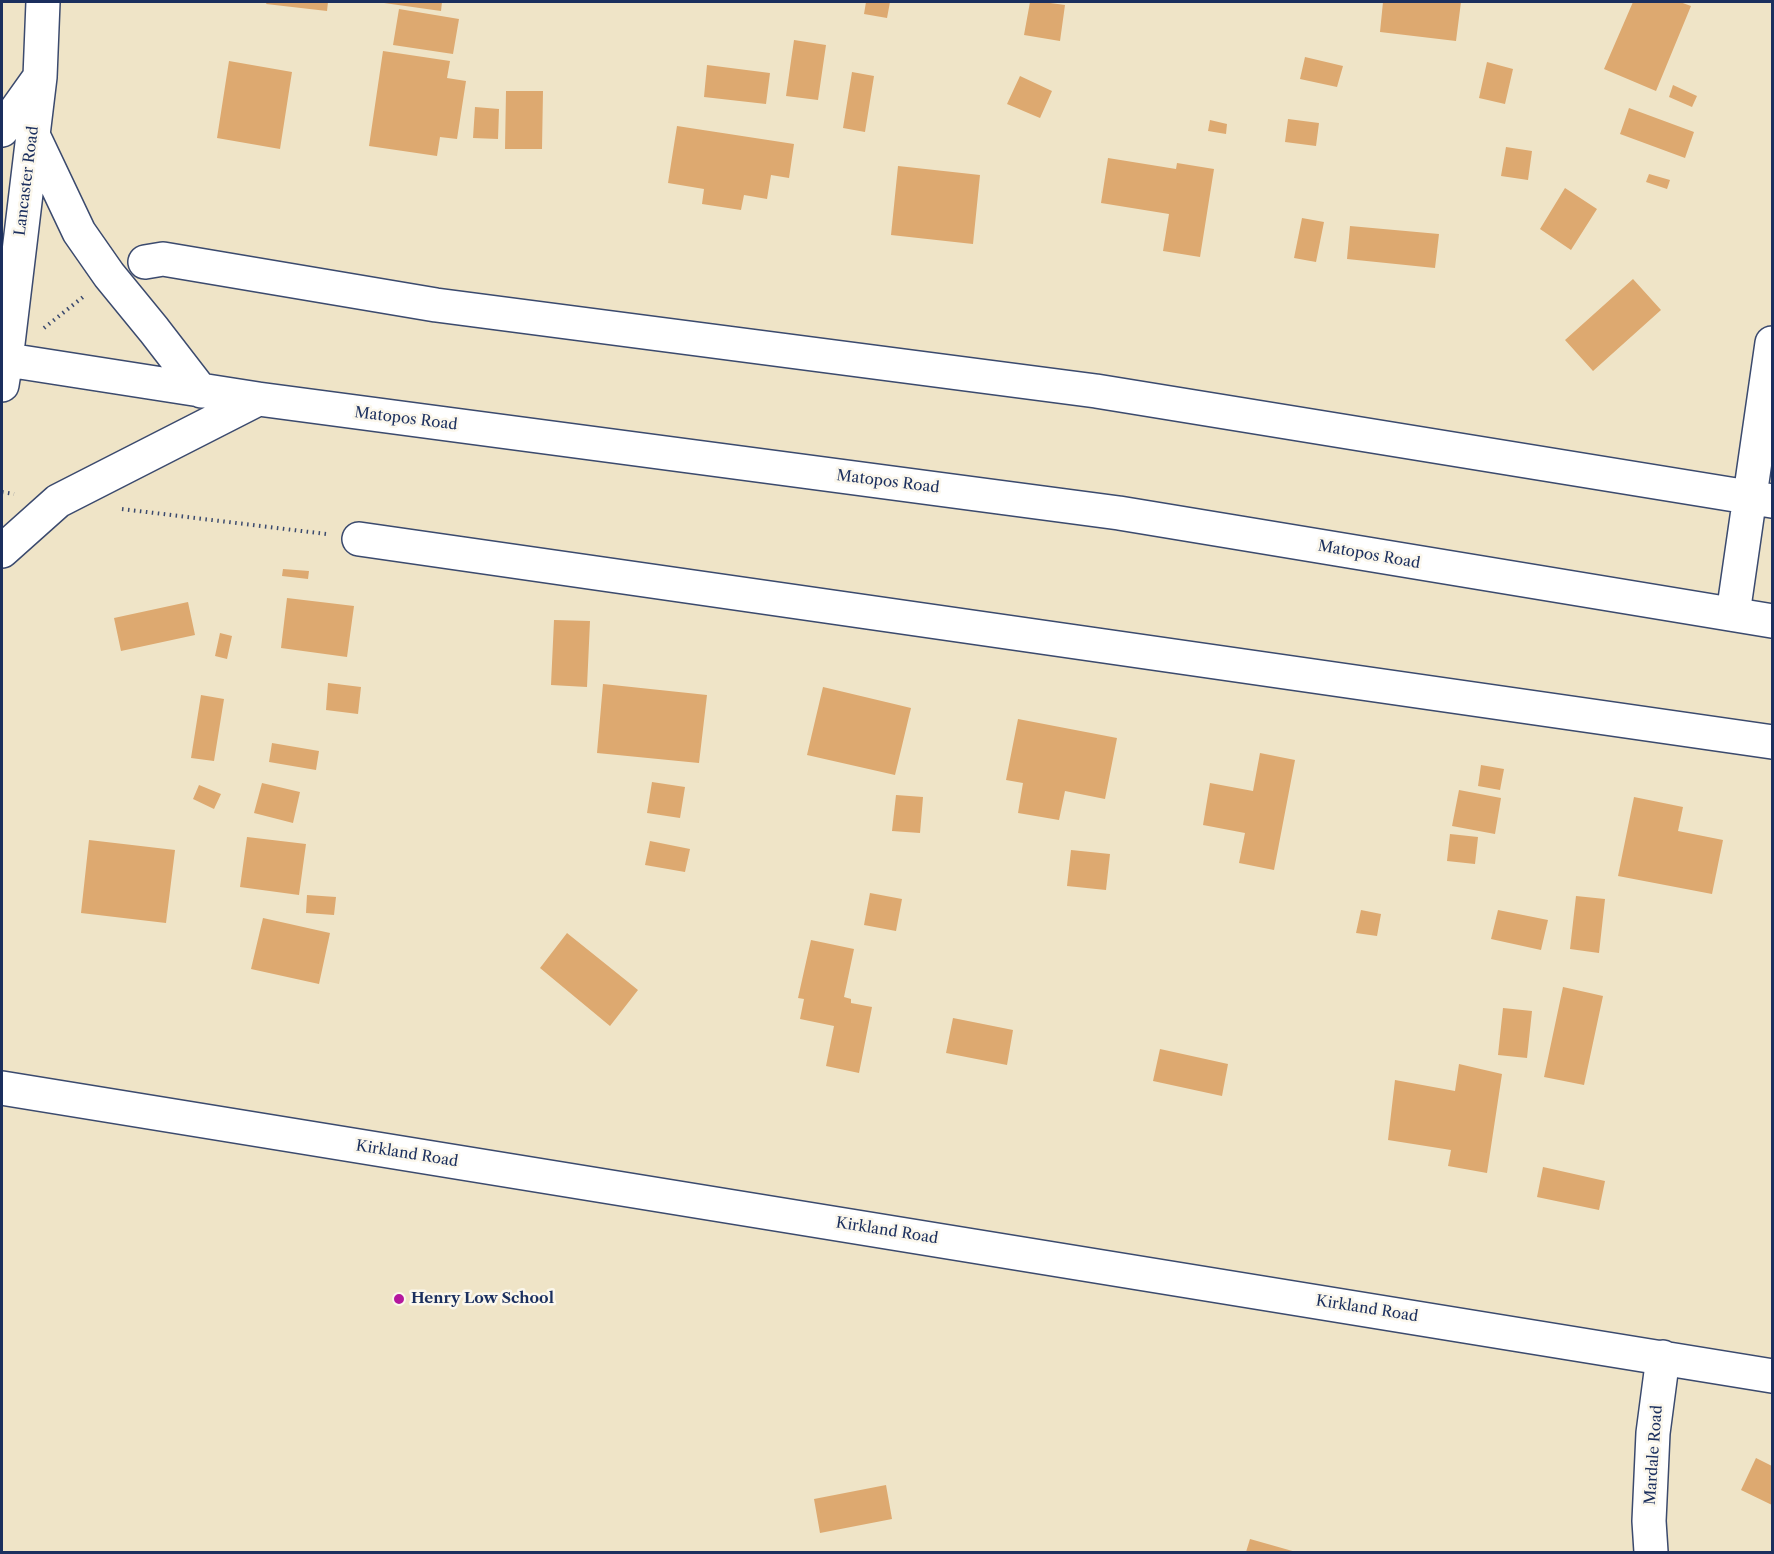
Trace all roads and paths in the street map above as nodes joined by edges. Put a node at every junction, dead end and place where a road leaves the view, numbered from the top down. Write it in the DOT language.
graph roads {
  1 [pos="44,2"];
  2 [pos="40,76"];
  3 [pos="2,130"];
  4 [pos="33,135"];
  5 [pos="145,262"];
  6 [pos="109,275"];
  7 [pos="1773,343"];
  8 [pos="3,368"];
  9 [pos="201,391"];
  10 [pos="258,399"];
  11 [pos="2,492"];
  12 [pos="1761,500"];
  13 [pos="58,501"];
  14 [pos="116,508"];
  15 [pos="359,539"];
  16 [pos="2,551"];
  17 [pos="1733,615"];
  18 [pos="1773,621"];
  19 [pos="1773,742"];
  20 [pos="2,1088"];
  21 [pos="1663,1357"];
  22 [pos="1773,1376"];
  23 [pos="1651,1552"];
  1 -- 2 [label="street, Lancaster Road"];
  2 -- 3 [label="street"];
  2 -- 4 [label="street, Lancaster Road"];
  4 -- 6 [label="street"];
  4 -- 8 [label="street, Lancaster Road"];
  5 -- 12 [label="street"];
  6 -- 8 [label="path"];
  6 -- 9 [label="street"];
  7 -- 12 [label="street"];
  8 -- 9 [label="street, Matopos Road"];
  9 -- 10 [label="street, Matopos Road"];
  10 -- 13 [label="street"];
  10 -- 17 [label="street, Matopos Road"];
  11 -- 13 [label="path"];
  12 -- 17 [label="street"];
  13 -- 16 [label="street"];
  14 -- 15 [label="path"];
  15 -- 19 [label="street"];
  17 -- 18 [label="street, Matopos Road"];
  20 -- 21 [label="street, Kirkland Road"];
  21 -- 22 [label="street, Kirkland Road"];
  21 -- 23 [label="street, Mardale Road"];
}
